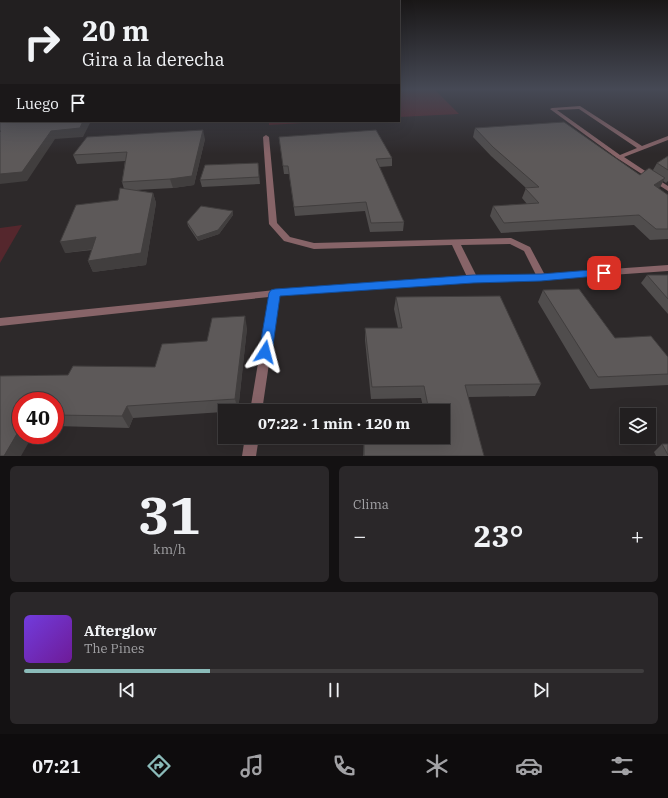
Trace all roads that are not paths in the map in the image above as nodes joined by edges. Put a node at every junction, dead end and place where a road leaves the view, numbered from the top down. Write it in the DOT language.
graph roads {
  1 [pos="555,111"];
  2 [pos="586,111"];
  3 [pos="266,137"];
  4 [pos="668,138"];
  5 [pos="641,148"];
  6 [pos="619,157"];
  7 [pos="667,188"];
  8 [pos="455,242"];
  9 [pos="668,268"];
  10 [pos="541,277"];
  11 [pos="473,279"];
  12 [pos="275,293"];
  13 [pos="0,322"];
  14 [pos="257,404"];
  15 [pos="251,444"];
  16 [pos="249,456"];
  1 -- 6 [label="street"];
  2 -- 5 [label="street"];
  3 -- 8 [label="street"];
  4 -- 5 [label="street"];
  5 -- 6 [label="street"];
  6 -- 7 [label="street"];
  8 -- 10 [label="street"];
  8 -- 11 [label="street"];
  9 -- 10 [label="street"];
  10 -- 11 [label="street"];
  11 -- 12 [label="street"];
  12 -- 13 [label="street"];
  12 -- 14 [label="street"];
  15 -- 16 [label="street"];
}
